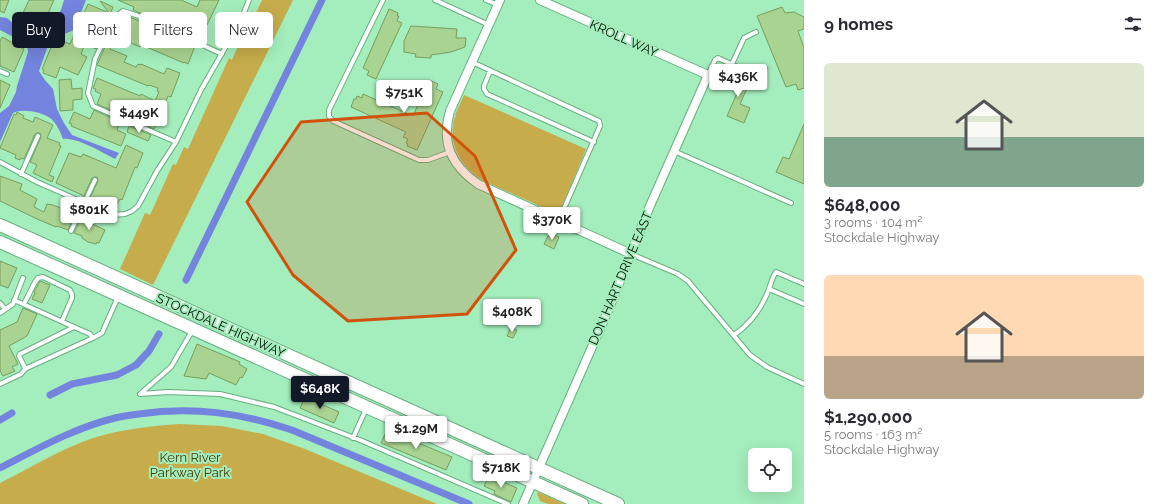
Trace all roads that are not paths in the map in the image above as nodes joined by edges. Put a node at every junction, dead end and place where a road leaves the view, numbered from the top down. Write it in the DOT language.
graph roads {
  1 [pos="249,0"];
  2 [pos="383,0"];
  3 [pos="435,0"];
  4 [pos="486,0"];
  5 [pos="540,0"];
  6 [pos="499,3"];
  7 [pos="489,25"];
  8 [pos="756,32"];
  9 [pos="222,54"];
  10 [pos="472,62"];
  11 [pos="732,64"];
  12 [pos="765,68"];
  13 [pos="0,71"];
  14 [pos="490,71"];
  15 [pos="7,74"];
  16 [pos="708,75"];
  17 [pos="38,136"];
  18 [pos="176,142"];
  19 [pos="594,142"];
  20 [pos="674,151"];
  21 [pos="450,152"];
  22 [pos="0,162"];
  23 [pos="21,174"];
  24 [pos="95,180"];
  25 [pos="84,203"];
  26 [pos="791,203"];
  27 [pos="559,220"];
  28 [pos="0,225"];
  29 [pos="71,231"];
  30 [pos="0,242"];
  31 [pos="631,254"];
  32 [pos="23,278"];
  33 [pos="804,284"];
  34 [pos="769,289"];
  35 [pos="119,295"];
  36 [pos="14,300"];
  37 [pos="0,303"];
  38 [pos="24,304"];
  39 [pos="804,304"];
  40 [pos="5,309"];
  41 [pos="0,313"];
  42 [pos="62,321"];
  43 [pos="74,327"];
  44 [pos="193,328"];
  45 [pos="734,335"];
  46 [pos="93,338"];
  47 [pos="269,347"];
  48 [pos="26,368"];
  49 [pos="0,384"];
  50 [pos="804,384"];
  51 [pos="367,407"];
  52 [pos="353,438"];
  53 [pos="538,468"];
  54 [pos="532,481"];
  55 [pos="508,504"];
  56 [pos="523,504"];
  57 [pos="582,504"];
  58 [pos="618,504"];
  1 -- 9 [label="lane"];
  2 -- 21 [label="lane"];
  3 -- 7 [label="lane"];
  4 -- 6 [label="lane"];
  5 -- 16 [label="street, KROLL WAY"];
  6 -- 7 [label="street"];
  7 -- 10 [label="street"];
  8 -- 11 [label="lane"];
  9 -- 18 [label="lane"];
  9 -- 18 [label="lane"];
  10 -- 14 [label="lane"];
  10 -- 21 [label="street"];
  11 -- 12 [label="lane"];
  11 -- 16 [label="lane"];
  13 -- 15 [label="lane"];
  14 -- 19 [label="lane"];
  14 -- 19 [label="lane"];
  16 -- 20 [label="street, DON HART DRIVE EAST"];
  17 -- 23 [label="lane"];
  18 -- 25 [label="lane"];
  19 -- 27 [label="lane"];
  20 -- 26 [label="lane"];
  20 -- 31 [label="street, DON HART DRIVE EAST"];
  21 -- 27 [label="street"];
  22 -- 23 [label="lane"];
  23 -- 25 [label="lane"];
  24 -- 25 [label="lane"];
  25 -- 29 [label="lane"];
  27 -- 31 [label="street"];
  28 -- 47 [label="main road, STOCKDALE HIGHWAY"];
  30 -- 35 [label="main road, STOCKDALE HIGHWAY"];
  31 -- 45 [label="lane"];
  31 -- 53 [label="street, DON HART DRIVE EAST"];
  32 -- 36 [label="lane"];
  33 -- 34 [label="lane"];
  34 -- 39 [label="lane"];
  34 -- 45 [label="lane"];
  35 -- 44 [label="main road, STOCKDALE HIGHWAY"];
  35 -- 46 [label="lane"];
  36 -- 38 [label="lane"];
  36 -- 40 [label="lane"];
  37 -- 40 [label="lane"];
  38 -- 42 [label="lane"];
  38 -- 42 [label="lane"];
  40 -- 41 [label="lane"];
  42 -- 43 [label="lane"];
  43 -- 46 [label="lane"];
  43 -- 48 [label="lane"];
  44 -- 47 [label="main road"];
  44 -- 51 [label="main road, STOCKDALE HIGHWAY"];
  44 -- 52 [label="lane"];
  45 -- 50 [label="lane"];
  46 -- 48 [label="lane"];
  47 -- 53 [label="main road, STOCKDALE HIGHWAY"];
  48 -- 49 [label="lane"];
  51 -- 52 [label="lane"];
  51 -- 54 [label="main road, STOCKDALE HIGHWAY"];
  52 -- 55 [label="lane"];
  53 -- 54 [label="street, DON HART DRIVE EAST"];
  53 -- 58 [label="main road, STOCKDALE HIGHWAY"];
  54 -- 56 [label="street, DON HART DRIVE EAST"];
  54 -- 57 [label="main road, STOCKDALE HIGHWAY"];
}
